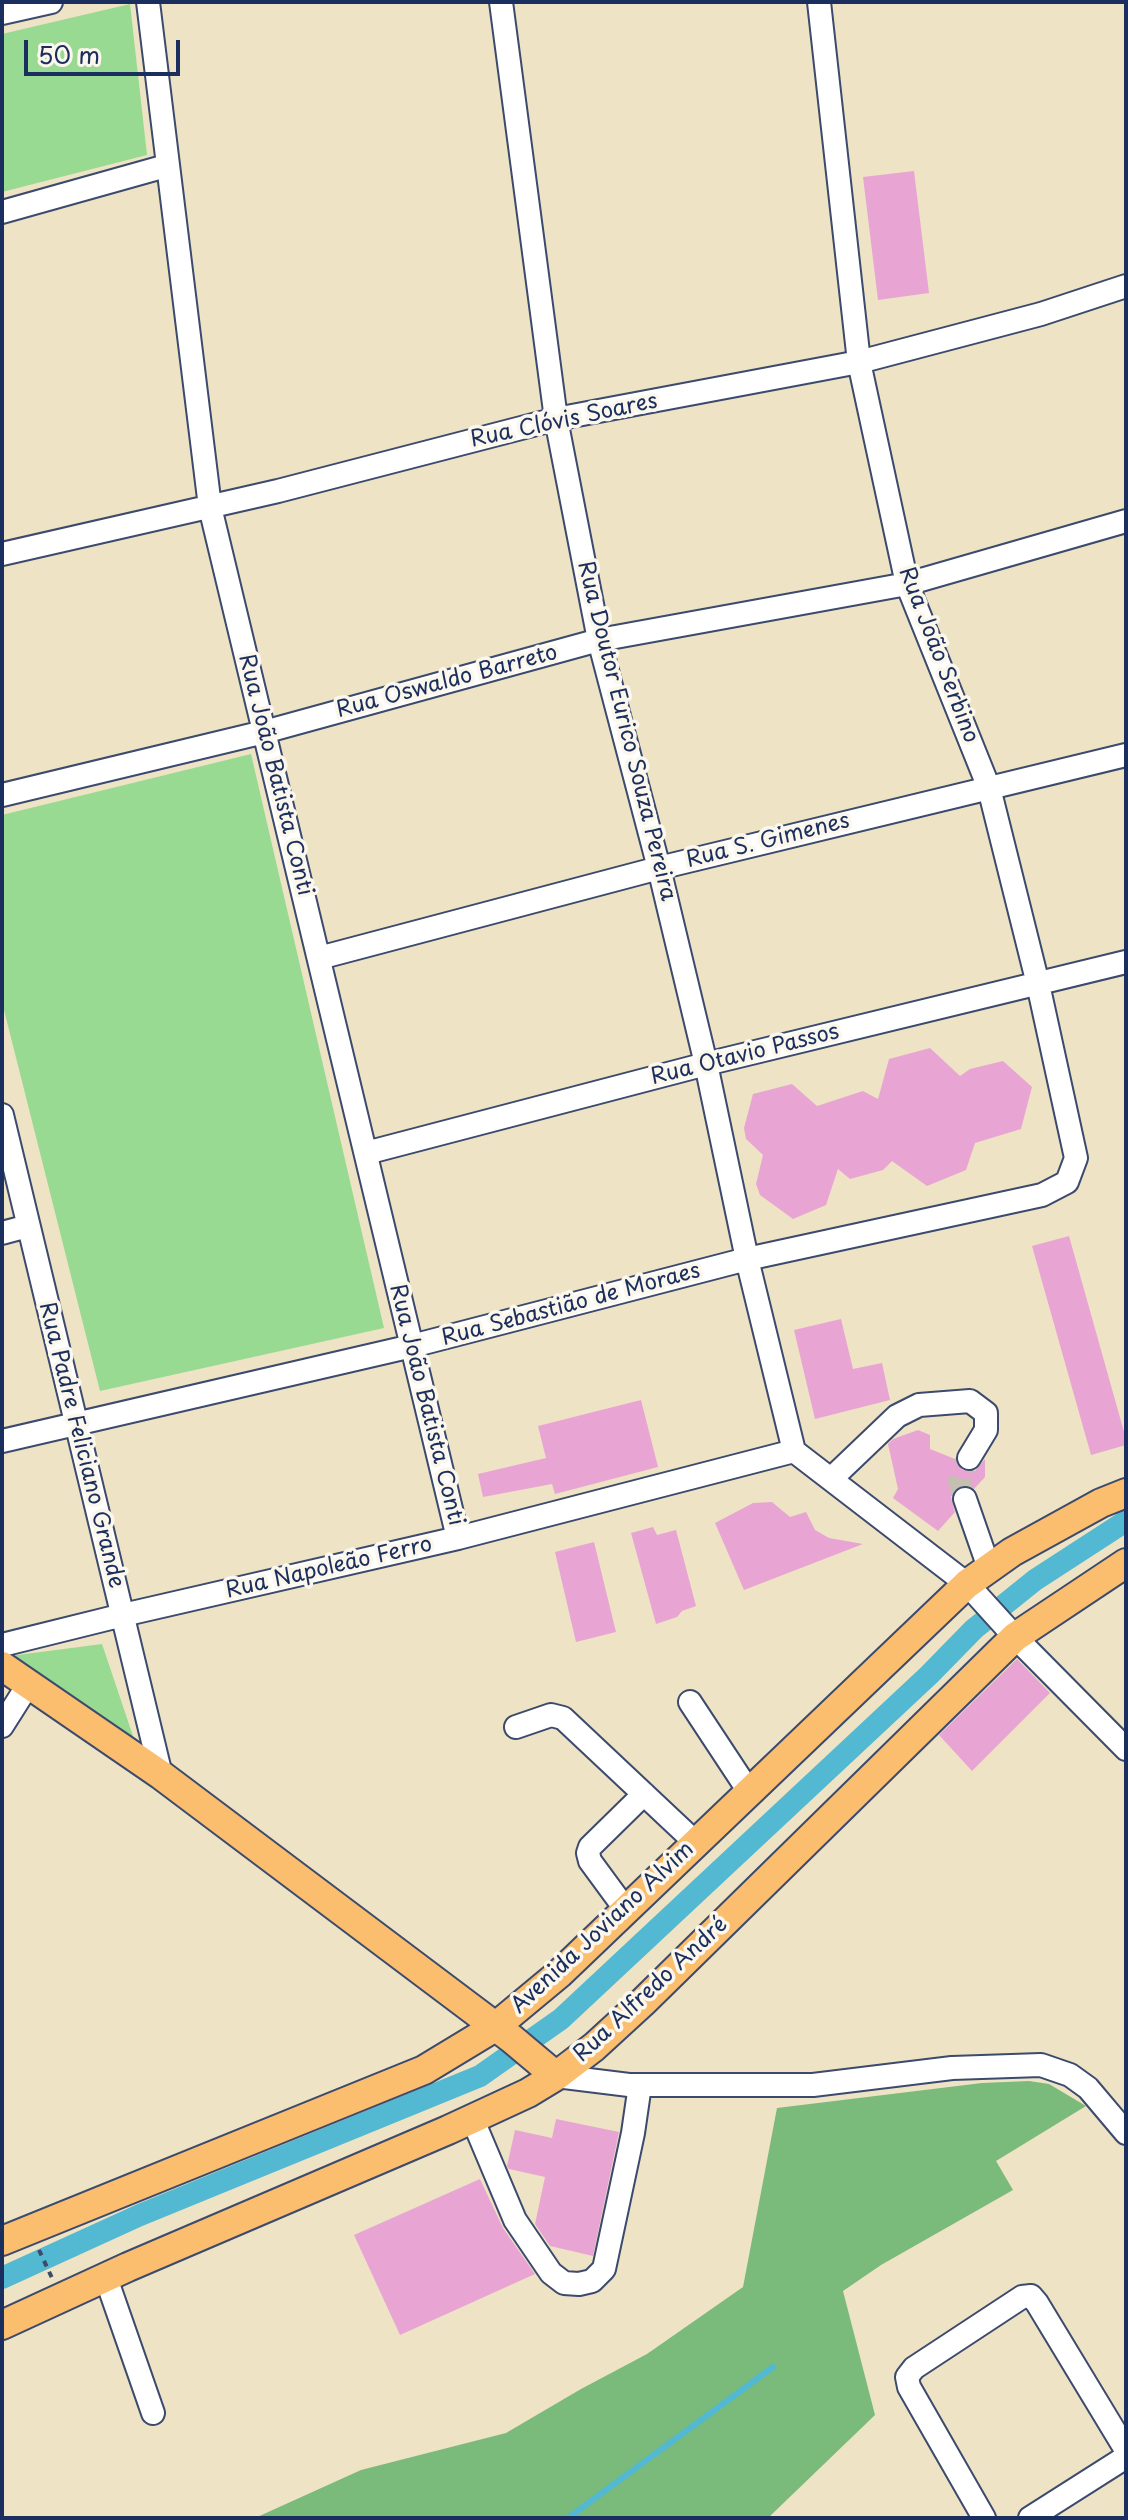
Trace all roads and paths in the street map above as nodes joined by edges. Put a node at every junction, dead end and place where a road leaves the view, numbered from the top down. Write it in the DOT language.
graph roads {
  1 [pos="51,2"];
  2 [pos="148,2"];
  3 [pos="501,2"];
  4 [pos="819,2"];
  5 [pos="2,13"];
  6 [pos="166,166"];
  7 [pos="2,212"];
  8 [pos="1126,286"];
  9 [pos="859,362"];
  10 [pos="556,419"];
  11 [pos="210,507"];
  12 [pos="1126,521"];
  13 [pos="2,554"];
  14 [pos="907,584"];
  15 [pos="599,640"];
  16 [pos="264,732"];
  17 [pos="1126,755"];
  18 [pos="989,788"];
  19 [pos="2,795"];
  20 [pos="659,868"];
  21 [pos="319,958"];
  22 [pos="1126,962"];
  23 [pos="1038,984"];
  24 [pos="706,1064"];
  25 [pos="2,1115"];
  26 [pos="366,1153"];
  27 [pos="1076,1158"];
  28 [pos="28,1226"];
  29 [pos="2,1233"];
  30 [pos="747,1259"];
  31 [pos="412,1346"];
  32 [pos="76,1423"];
  33 [pos="2,1441"];
  34 [pos="794,1451"];
  35 [pos="969,1458"];
  36 [pos="831,1479"];
  37 [pos="1126,1493"];
  38 [pos="965,1499"];
  39 [pos="458,1538"];
  40 [pos="1126,1563"];
  41 [pos="980,1584"];
  42 [pos="123,1615"];
  43 [pos="1011,1633"];
  44 [pos="2,1645"];
  45 [pos="2,1666"];
  46 [pos="28,1685"];
  47 [pos="690,1702"];
  48 [pos="2,1726"];
  49 [pos="516,1727"];
  50 [pos="1126,1749"];
  51 [pos="161,1775"];
  52 [pos="750,1793"];
  53 [pos="644,1794"];
  54 [pos="696,1843"];
  55 [pos="626,1910"];
  56 [pos="528,1999"];
  57 [pos="464,2003"];
  58 [pos="503,2033"];
  59 [pos="454,2052"];
  60 [pos="549,2071"];
  61 [pos="640,2085"];
  62 [pos="472,2118"];
  63 [pos="1126,2133"];
  64 [pos="29,2229"];
  65 [pos="2,2241"];
  66 [pos="106,2278"];
  67 [pos="61,2298"];
  68 [pos="2,2325"];
  69 [pos="153,2413"];
  70 [pos="1126,2450"];
  71 [pos="1126,2457"];
  72 [pos="984,2518"];
  73 [pos="1030,2518"];
  1 -- 5 [label="street"];
  2 -- 6 [label="street, Rua João Batista Conti"];
  3 -- 10 [label="street, Rua Doutor Eurico Souza Pereira"];
  4 -- 9 [label="street, Rua João Serbino"];
  6 -- 7 [label="street"];
  6 -- 11 [label="street, Rua João Batista Conti"];
  8 -- 9 [label="street, Rua Clóvis Soares"];
  9 -- 10 [label="street, Rua Clóvis Soares"];
  9 -- 14 [label="street, Rua João Serbino"];
  10 -- 11 [label="street, Rua Clóvis Soares"];
  10 -- 15 [label="street, Rua Doutor Eurico Souza Pereira"];
  11 -- 13 [label="street, Rua Clóvis Soares"];
  11 -- 16 [label="street, Rua João Batista Conti"];
  12 -- 14 [label="street, Rua Oswaldo Barreto"];
  14 -- 15 [label="street, Rua Oswaldo Barreto"];
  14 -- 18 [label="street, Rua João Serbino"];
  15 -- 16 [label="street, Rua Oswaldo Barreto"];
  15 -- 20 [label="street, Rua Doutor Eurico Souza Pereira"];
  16 -- 19 [label="street, Rua Oswaldo Barreto"];
  16 -- 21 [label="street, Rua João Batista Conti"];
  17 -- 18 [label="street, Rua S. Gimenes"];
  18 -- 20 [label="street, Rua S. Gimenes"];
  18 -- 23 [label="street, Rua João Serbino"];
  20 -- 21 [label="street, Rua S. Gimenes"];
  20 -- 24 [label="street, Rua Doutor Eurico Souza Pereira"];
  21 -- 26 [label="street, Rua João Batista Conti"];
  22 -- 23 [label="street, Rua Otavio Passos"];
  23 -- 24 [label="street, Rua Otavio Passos"];
  23 -- 27 [label="street, Rua João Serbino"];
  24 -- 26 [label="street, Rua Otavio Passos"];
  24 -- 30 [label="street, Rua Doutor Eurico Souza Pereira"];
  25 -- 28 [label="street, Rua Padre Feliciano Grande"];
  26 -- 31 [label="street, Rua João Batista Conti"];
  27 -- 30 [label="street, Rua Sebastião de Moraes"];
  28 -- 29 [label="street"];
  28 -- 32 [label="street, Rua Padre Feliciano Grande"];
  30 -- 31 [label="street, Rua Sebastião de Moraes"];
  30 -- 34 [label="street, Rua Doutor Eurico Souza Pereira"];
  31 -- 32 [label="street, Rua Sebastião de Moraes"];
  31 -- 39 [label="street, Rua João Batista Conti"];
  32 -- 33 [label="street, Rua Sebastião de Moraes"];
  32 -- 42 [label="street, Rua Padre Feliciano Grande"];
  34 -- 36 [label="street"];
  34 -- 39 [label="street, Rua Napoleão Ferro"];
  35 -- 36 [label="street"];
  36 -- 41 [label="street"];
  37 -- 41 [label="main road, Avenida Joviano Alvim"];
  38 -- 41 [label="street"];
  39 -- 42 [label="street, Rua Napoleão Ferro"];
  40 -- 43 [label="main road, Rua Alfredo André"];
  41 -- 43 [label="street"];
  41 -- 52 [label="main road, Avenida Joviano Alvim"];
  42 -- 44 [label="street, Rua Napoleão Ferro"];
  42 -- 51 [label="street, Rua Padre Feliciano Grande"];
  43 -- 50 [label="street"];
  43 -- 60 [label="main road, Rua Alfredo André"];
  45 -- 46 [label="main road"];
  46 -- 48 [label="street"];
  46 -- 51 [label="main road"];
  47 -- 52 [label="street"];
  49 -- 53 [label="street"];
  51 -- 57 [label="main road"];
  52 -- 54 [label="main road, Avenida Joviano Alvim"];
  53 -- 54 [label="street"];
  53 -- 55 [label="street"];
  54 -- 55 [label="main road, Avenida Joviano Alvim"];
  55 -- 56 [label="main road, Avenida Joviano Alvim"];
  56 -- 57 [label="main road"];
  56 -- 58 [label="main road, Avenida Joviano Alvim"];
  57 -- 58 [label="main road"];
  57 -- 59 [label="main road"];
  58 -- 59 [label="main road, Avenida Joviano Alvim"];
  58 -- 60 [label="main road"];
  59 -- 64 [label="main road, Avenida Joviano Alvim"];
  60 -- 61 [label="street"];
  60 -- 62 [label="main road, Rua Alfredo André"];
  61 -- 62 [label="street"];
  61 -- 63 [label="street"];
  62 -- 66 [label="main road, Rua Alfredo André"];
  64 -- 65 [label="main road, Avenida Joviano Alvim"];
  64 -- 67 [label="path"];
  66 -- 67 [label="main road, Rua Alfredo André"];
  66 -- 69 [label="street"];
  67 -- 68 [label="main road, Rua Alfredo André"];
  70 -- 72 [label="street"];
  71 -- 73 [label="street"];
}
